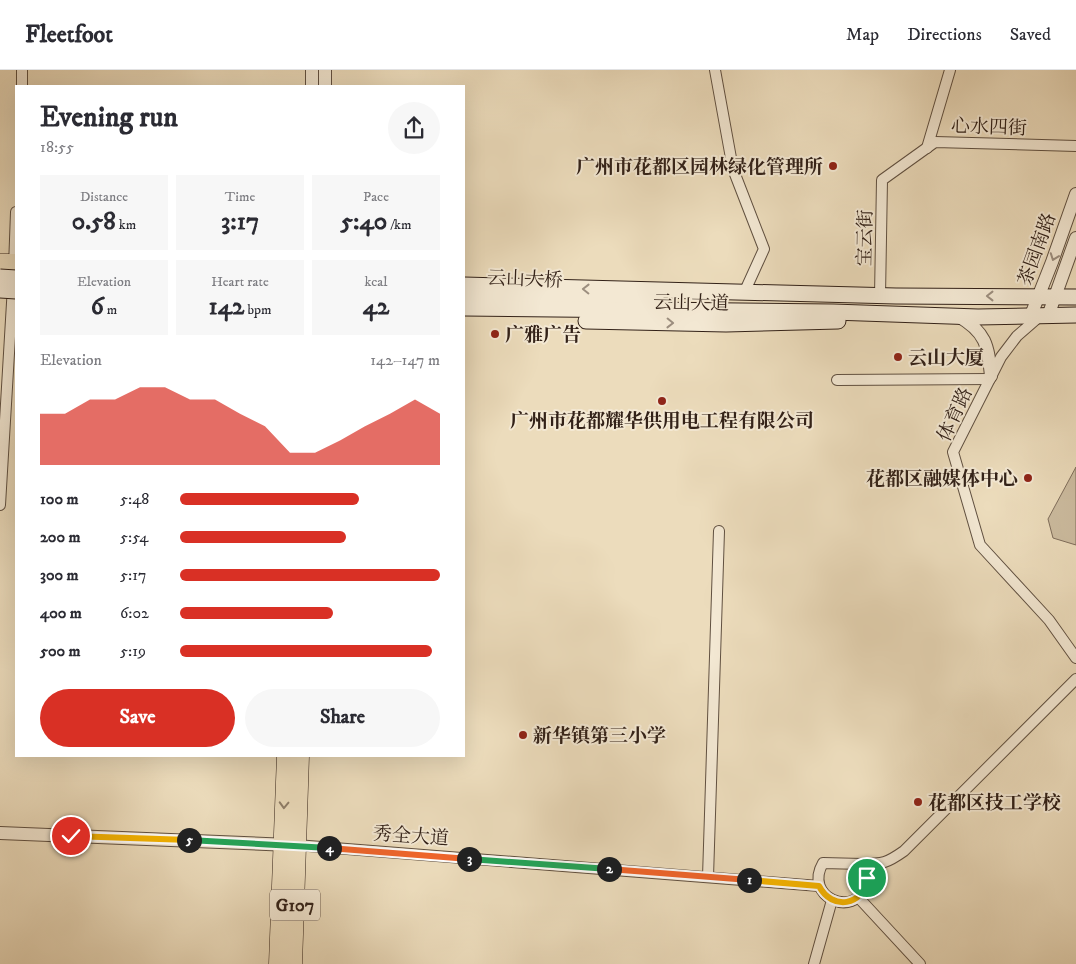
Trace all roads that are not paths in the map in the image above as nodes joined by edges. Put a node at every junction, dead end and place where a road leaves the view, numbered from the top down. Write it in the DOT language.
graph roads {
  1 [pos="22,70"];
  2 [pos="312,70"];
  3 [pos="325,70"];
  4 [pos="714,70"];
  5 [pos="950,70"];
  6 [pos="22,85"];
  7 [pos="312,85"];
  8 [pos="325,85"];
  9 [pos="1076,146"];
  10 [pos="927,148"];
  11 [pos="882,180"];
  12 [pos="1076,194"];
  13 [pos="15,221"];
  14 [pos="1074,243"];
  15 [pos="1076,263"];
  16 [pos="10,268"];
  17 [pos="0,277"];
  18 [pos="0,283"];
  19 [pos="465,285"];
  20 [pos="10,293"];
  21 [pos="744,293"];
  22 [pos="465,296"];
  23 [pos="880,296"];
  24 [pos="896,296"];
  25 [pos="1039,296"];
  26 [pos="1055,297"];
  27 [pos="1076,297"];
  28 [pos="584,305"];
  29 [pos="465,308"];
  30 [pos="465,315"];
  31 [pos="1076,315"];
  32 [pos="917,316"];
  33 [pos="958,316"];
  34 [pos="1040,316"];
  35 [pos="990,378"];
  36 [pos="837,380"];
  37 [pos="0,505"];
  38 [pos="719,531"];
  39 [pos="1076,658"];
  40 [pos="1076,679"];
  41 [pos="286,757"];
  42 [pos="300,757"];
  43 [pos="0,833"];
  44 [pos="290,845"];
  45 [pos="862,864"];
  46 [pos="708,877"];
  47 [pos="819,886"];
  48 [pos="858,897"];
  49 [pos="832,900"];
  50 [pos="278,964"];
  51 [pos="293,964"];
  52 [pos="814,964"];
  53 [pos="920,964"];
  1 -- 6 [label="street"];
  2 -- 7 [label="street"];
  3 -- 8 [label="street"];
  4 -- 21 [label="street"];
  5 -- 10 [label="street"];
  9 -- 10 [label="street, 心水四街"];
  10 -- 11 [label="street, 心水四街"];
  11 -- 23 [label="street, 宝云街"];
  12 -- 25 [label="street, 茶园南路, one-way"];
  13 -- 16 [label="street"];
  14 -- 15 [label="street"];
  14 -- 26 [label="street, 茶园南路"];
  16 -- 17 [label="main road, bridge"];
  16 -- 20 [label="street"];
  18 -- 20 [label="main road"];
  21 -- 19 [label="main road, 云山大道, one-way"];
  20 -- 37 [label="street"];
  21 -- 23 [label="main road, 云山大道"];
  22 -- 28 [label="main road, 云山大桥"];
  23 -- 24 [label="main road, 云山大道"];
  25 -- 24 [label="main road, 云山大道, one-way"];
  24 -- 28 [label="main road, 云山大道"];
  25 -- 26 [label="main road, 云山大道"];
  25 -- 34 [label="street, 茶园南路"];
  26 -- 27 [label="main road, 云山大道"];
  26 -- 34 [label="street, 茶园南路"];
  28 -- 29 [label="main road, 云山大桥"];
  28 -- 32 [label="main road, 云山大道"];
  30 -- 32 [label="main road, 云山大道, one-way"];
  31 -- 34 [label="main road, 云山大道"];
  32 -- 33 [label="main road, 云山大道"];
  33 -- 34 [label="main road, 云山大道"];
  33 -- 35 [label="street"];
  34 -- 35 [label="street, 体育路"];
  35 -- 36 [label="street"];
  35 -- 39 [label="street, 体育路"];
  38 -- 46 [label="street"];
  40 -- 45 [label="street"];
  41 -- 44 [label="highway, G107, one-way"];
  42 -- 44 [label="highway, G107"];
  43 -- 44 [label="street, 秀全大道"];
  44 -- 46 [label="street, 秀全大道"];
  44 -- 50 [label="highway, G107"];
  44 -- 51 [label="highway, G107"];
  45 -- 47 [label="street"];
  45 -- 48 [label="street"];
  46 -- 47 [label="street, 秀全大道"];
  47 -- 49 [label="street"];
  48 -- 49 [label="street"];
  48 -- 53 [label="street"];
  49 -- 52 [label="street"];
}
